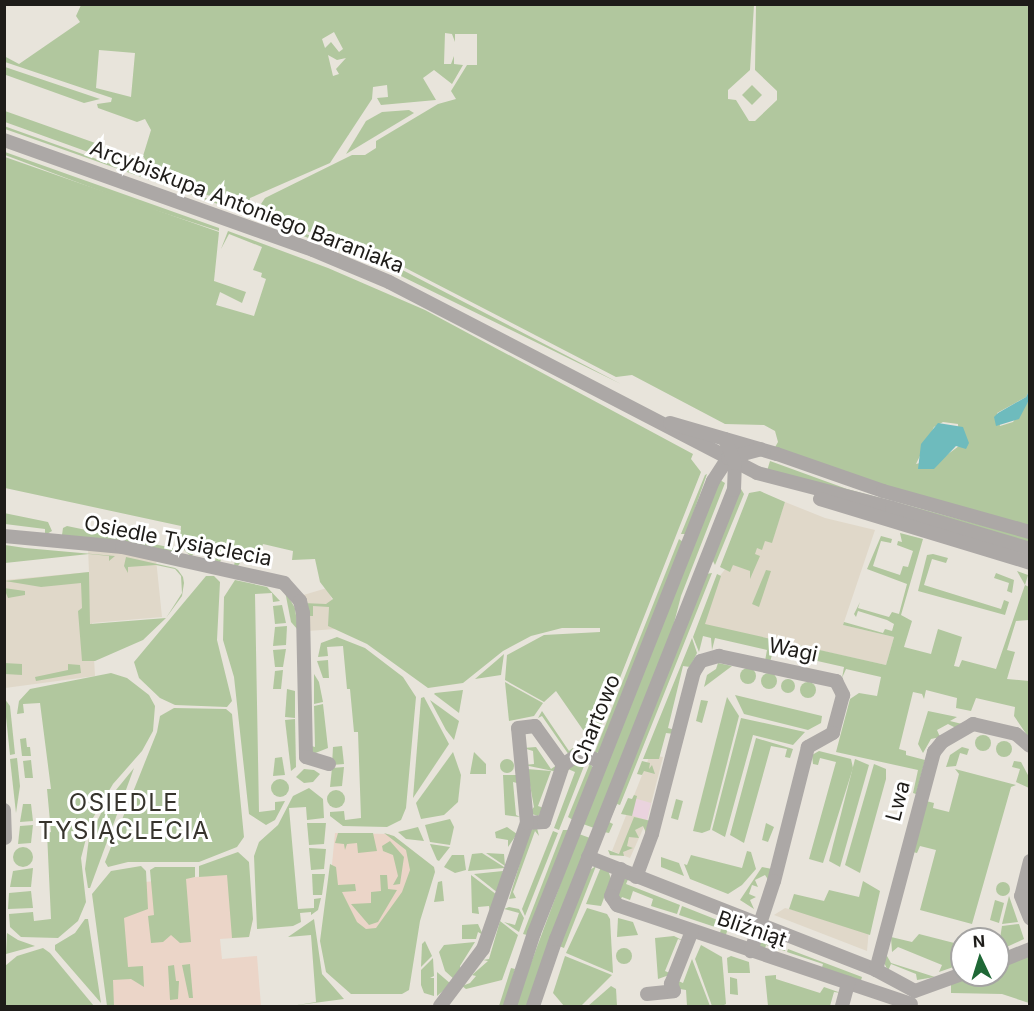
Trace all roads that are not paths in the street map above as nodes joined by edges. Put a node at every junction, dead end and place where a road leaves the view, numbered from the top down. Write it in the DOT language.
graph roads {
  1 [pos="4,140"];
  2 [pos="663,421"];
  3 [pos="725,439"];
  4 [pos="693,442"];
  5 [pos="760,449"];
  6 [pos="731,460"];
  7 [pos="757,473"];
  8 [pos="713,481"];
  9 [pos="783,482"];
  10 [pos="734,490"];
  11 [pos="1029,532"];
  12 [pos="4,536"];
  13 [pos="1029,549"];
  14 [pos="1029,563"];
  15 [pos="1029,746"];
  16 [pos="602,762"];
  17 [pos="329,764"];
  18 [pos="563,765"];
  19 [pos="4,810"];
  20 [pos="527,823"];
  21 [pos="5,838"];
  22 [pos="588,857"];
  23 [pos="1029,861"];
  24 [pos="621,869"];
  25 [pos="636,877"];
  26 [pos="1029,918"];
  27 [pos="760,924"];
  28 [pos="692,931"];
  29 [pos="1029,949"];
  30 [pos="751,951"];
  31 [pos="1010,957"];
  32 [pos="876,970"];
  33 [pos="950,981"];
  34 [pos="848,983"];
  35 [pos="647,994"];
  36 [pos="913,1001"];
  37 [pos="440,1006"];
  38 [pos="510,1006"];
  39 [pos="533,1006"];
  40 [pos="842,1006"];
  1 -- 2 [label="street, Arcybiskupa Antoniego Baraniaka"];
  2 -- 3 [label="street, Arcybiskupa Antoniego Baraniaka"];
  2 -- 4 [label="street, Arcybiskupa Antoniego Baraniaka"];
  3 -- 5 [label="street, Arcybiskupa Antoniego Baraniaka"];
  3 -- 6 [label="street, Chartowo"];
  4 -- 6 [label="street, Arcybiskupa Antoniego Baraniaka"];
  4 -- 8 [label="street"];
  5 -- 6 [label="street"];
  5 -- 11 [label="street, Arcybiskupa Antoniego Baraniaka"];
  6 -- 7 [label="street, Arcybiskupa Antoniego Baraniaka"];
  6 -- 8 [label="street, Chartowo"];
  6 -- 10 [label="street, Chartowo"];
  7 -- 9 [label="street, Arcybiskupa Antoniego Baraniaka"];
  7 -- 10 [label="street"];
  8 -- 16 [label="street, Chartowo"];
  9 -- 13 [label="street"];
  9 -- 14 [label="street"];
  10 -- 22 [label="street, Chartowo"];
  12 -- 17 [label="street, Osiedle Tysiąclecia"];
  15 -- 32 [label="street, Lwa"];
  16 -- 18 [label="street"];
  16 -- 38 [label="street, Chartowo"];
  18 -- 20 [label="street"];
  18 -- 20 [label="street"];
  19 -- 21 [label="street"];
  20 -- 37 [label="street"];
  22 -- 24 [label="street, Bliźniąt"];
  22 -- 39 [label="street, Chartowo"];
  23 -- 26 [label="street"];
  24 -- 25 [label="street, Bliźniąt"];
  24 -- 28 [label="street, Bliźniąt"];
  25 -- 27 [label="street, Bliźniąt"];
  25 -- 27 [label="street, Wagi"];
  27 -- 30 [label="street"];
  27 -- 32 [label="street, Bliźniąt"];
  28 -- 30 [label="street, Bliźniąt"];
  28 -- 35 [label="street"];
  29 -- 31 [label="street"];
  30 -- 34 [label="street, Bliźniąt"];
  32 -- 36 [label="street, Bliźniąt"];
  33 -- 36 [label="street"];
  34 -- 36 [label="street, Bliźniąt"];
  34 -- 40 [label="street"];
}
